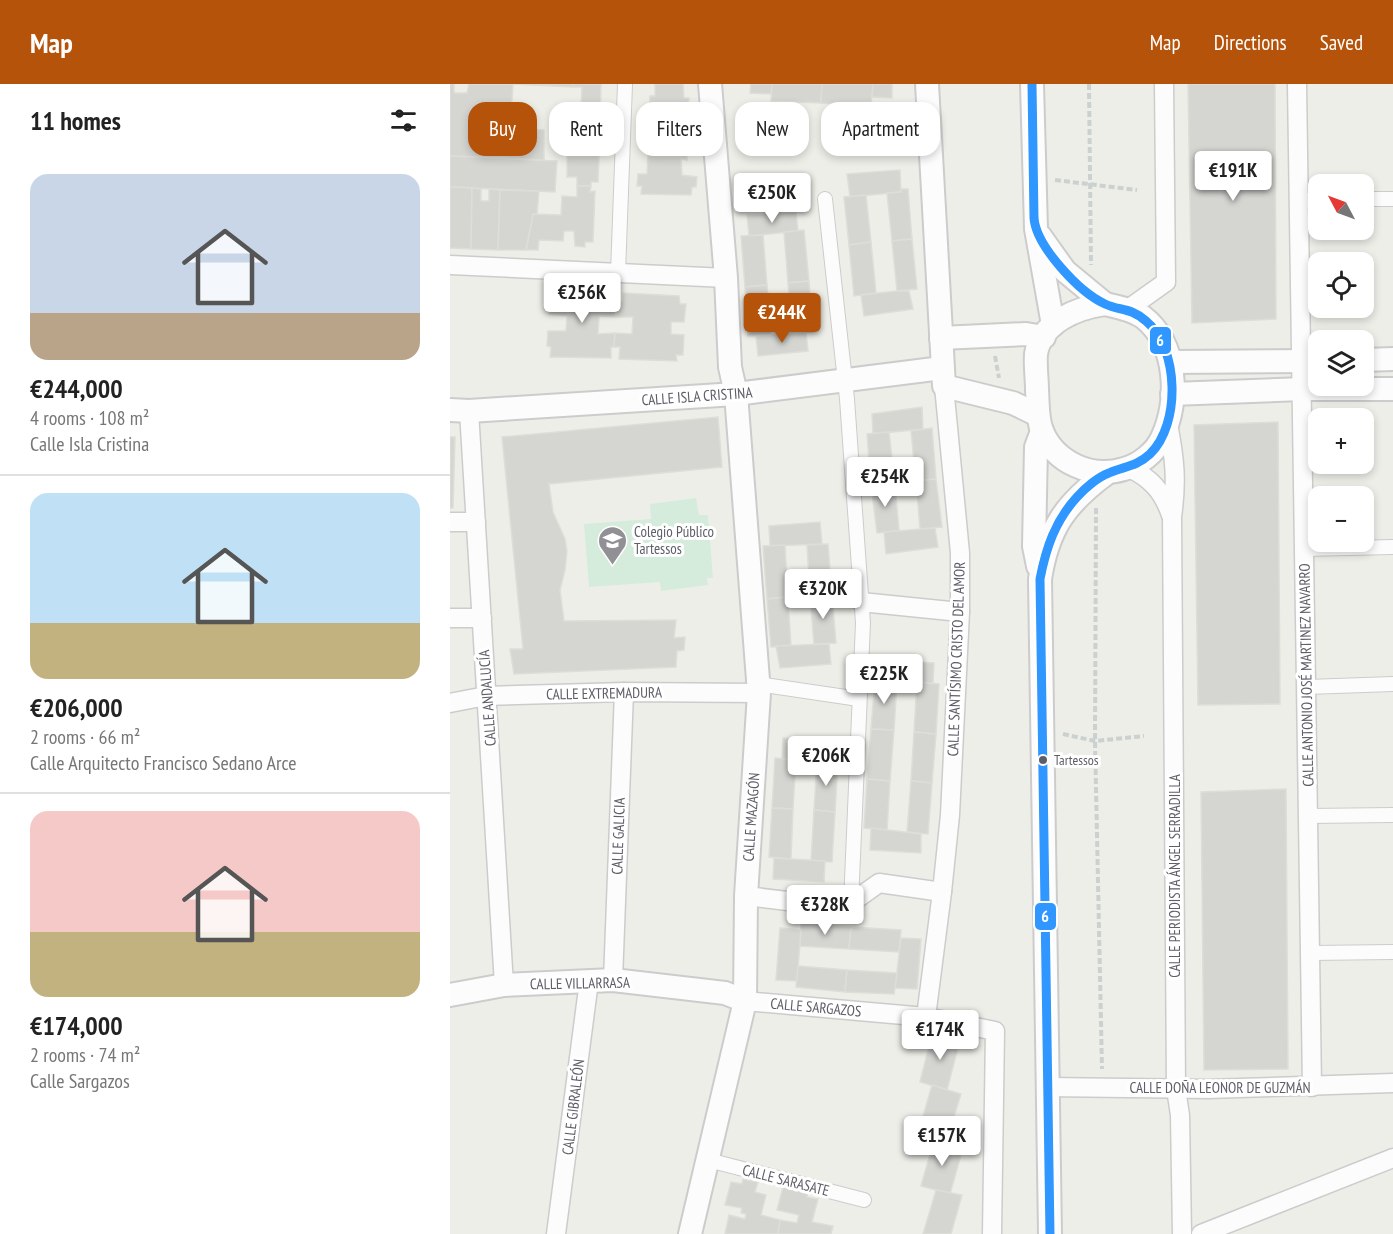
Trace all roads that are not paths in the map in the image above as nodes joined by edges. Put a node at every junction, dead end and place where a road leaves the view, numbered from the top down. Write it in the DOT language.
graph roads {
  1 [pos="625,84"];
  2 [pos="710,84"];
  3 [pos="927,84"];
  4 [pos="1032,84"];
  5 [pos="1164,84"];
  6 [pos="1298,84"];
  7 [pos="1374,199"];
  8 [pos="1393,199"];
  9 [pos="825,200"];
  10 [pos="1299,201"];
  11 [pos="1308,201"];
  12 [pos="1036,229"];
  13 [pos="450,265"];
  14 [pos="618,273"];
  15 [pos="726,278"];
  16 [pos="1105,304"];
  17 [pos="1128,309"];
  18 [pos="1048,331"];
  19 [pos="1308,333"];
  20 [pos="941,338"];
  21 [pos="1393,359"];
  22 [pos="1374,360"];
  23 [pos="1171,362"];
  24 [pos="1308,362"];
  25 [pos="1308,370"];
  26 [pos="943,377"];
  27 [pos="845,380"];
  28 [pos="1303,389"];
  29 [pos="1393,389"];
  30 [pos="736,394"];
  31 [pos="1172,394"];
  32 [pos="460,411"];
  33 [pos="1040,423"];
  34 [pos="1168,424"];
  35 [pos="1129,468"];
  36 [pos="1107,473"];
  37 [pos="1172,517"];
  38 [pos="450,522"];
  39 [pos="476,522"];
  40 [pos="1393,547"];
  41 [pos="1305,549"];
  42 [pos="1040,579"];
  43 [pos="861,602"];
  44 [pos="960,612"];
  45 [pos="450,618"];
  46 [pos="482,618"];
  47 [pos="1393,684"];
  48 [pos="1306,687"];
  49 [pos="759,689"];
  50 [pos="624,692"];
  51 [pos="486,696"];
  52 [pos="859,699"];
  53 [pos="450,703"];
  54 [pos="1393,814"];
  55 [pos="1308,816"];
  56 [pos="942,891"];
  57 [pos="746,896"];
  58 [pos="851,903"];
  59 [pos="1393,952"];
  60 [pos="1311,953"];
  61 [pos="613,980"];
  62 [pos="589,981"];
  63 [pos="504,985"];
  64 [pos="450,995"];
  65 [pos="745,1001"];
  66 [pos="926,1017"];
  67 [pos="1393,1083"];
  68 [pos="1047,1087"];
  69 [pos="1312,1087"];
  70 [pos="1176,1089"];
  71 [pos="1393,1158"];
  72 [pos="708,1160"];
  73 [pos="864,1200"];
  74 [pos="556,1234"];
  75 [pos="690,1234"];
  76 [pos="992,1234"];
  77 [pos="1050,1234"];
  78 [pos="1182,1234"];
  79 [pos="1201,1234"];
  1 -- 14 [label="street"];
  2 -- 15 [label="street, CALLE MAZAGÓN"];
  3 -- 20 [label="street, CALLE SANTÍSIMO CRISTO DEL AMOR"];
  4 -- 12 [label="street"];
  5 -- 17 [label="street"];
  6 -- 10 [label="street, CALLE ANTONIO JOSÉ MARTINEZ NAVARRO"];
  7 -- 8 [label="street"];
  9 -- 27 [label="street"];
  10 -- 11 [label="street"];
  10 -- 19 [label="street, CALLE ANTONIO JOSÉ MARTINEZ NAVARRO"];
  12 -- 16 [label="street"];
  12 -- 18 [label="street"];
  13 -- 14 [label="street"];
  14 -- 15 [label="street"];
  15 -- 30 [label="street, CALLE MAZAGÓN"];
  16 -- 17 [label="street"];
  16 -- 18 [label="street"];
  17 -- 23 [label="street"];
  18 -- 20 [label="street"];
  18 -- 33 [label="street"];
  20 -- 26 [label="street, CALLE SANTÍSIMO CRISTO DEL AMOR"];
  21 -- 22 [label="street"];
  23 -- 24 [label="street"];
  23 -- 31 [label="street"];
  25 -- 28 [label="street, CALLE ANTONIO JOSÉ MARTINEZ NAVARRO"];
  26 -- 27 [label="street, CALLE ISLA CRISTINA"];
  26 -- 33 [label="street"];
  26 -- 44 [label="street, CALLE SANTÍSIMO CRISTO DEL AMOR"];
  27 -- 30 [label="street, CALLE ISLA CRISTINA"];
  27 -- 43 [label="street"];
  28 -- 29 [label="street"];
  28 -- 31 [label="street"];
  28 -- 41 [label="street, CALLE ANTONIO JOSÉ MARTINEZ NAVARRO"];
  30 -- 32 [label="street, CALLE ISLA CRISTINA"];
  30 -- 49 [label="street, CALLE MAZAGÓN"];
  31 -- 34 [label="street"];
  32 -- 39 [label="street, CALLE ANDALUCÍA"];
  33 -- 36 [label="street"];
  33 -- 42 [label="street"];
  34 -- 35 [label="street"];
  34 -- 37 [label="street, CALLE PERIODISTA ÁNGEL SERRADILLA"];
  35 -- 36 [label="street"];
  35 -- 37 [label="street, CALLE PERIODISTA ÁNGEL SERRADILLA"];
  36 -- 42 [label="street"];
  37 -- 70 [label="street, CALLE PERIODISTA ÁNGEL SERRADILLA"];
  38 -- 39 [label="street"];
  39 -- 46 [label="street, CALLE ANDALUCÍA"];
  40 -- 41 [label="street"];
  41 -- 48 [label="street, CALLE ANTONIO JOSÉ MARTINEZ NAVARRO"];
  42 -- 68 [label="street"];
  43 -- 44 [label="street"];
  43 -- 52 [label="street"];
  44 -- 56 [label="street, CALLE SANTÍSIMO CRISTO DEL AMOR"];
  45 -- 46 [label="street"];
  46 -- 51 [label="street, CALLE ANDALUCÍA"];
  47 -- 48 [label="street"];
  48 -- 55 [label="street, CALLE ANTONIO JOSÉ MARTINEZ NAVARRO"];
  49 -- 50 [label="street, CALLE EXTREMADURA"];
  49 -- 52 [label="street"];
  49 -- 57 [label="street, CALLE MAZAGÓN"];
  50 -- 51 [label="street, CALLE EXTREMADURA"];
  50 -- 61 [label="street, CALLE GALICIA"];
  51 -- 53 [label="street, CALLE EXTREMADURA"];
  51 -- 63 [label="street, CALLE ANDALUCÍA"];
  52 -- 58 [label="street"];
  54 -- 55 [label="street"];
  55 -- 60 [label="street, CALLE ANTONIO JOSÉ MARTINEZ NAVARRO"];
  56 -- 58 [label="street"];
  56 -- 66 [label="street, CALLE SANTÍSIMO CRISTO DEL AMOR"];
  57 -- 58 [label="street"];
  57 -- 65 [label="street, CALLE MAZAGÓN"];
  59 -- 60 [label="street"];
  60 -- 69 [label="street, CALLE ANTONIO JOSÉ MARTINEZ NAVARRO"];
  61 -- 62 [label="street, CALLE VILLARRASA"];
  61 -- 65 [label="street, CALLE VILLARRASA"];
  62 -- 63 [label="street, CALLE VILLARRASA"];
  62 -- 74 [label="street, CALLE GIBRALEÓN"];
  63 -- 64 [label="street, CALLE VILLARRASA"];
  65 -- 66 [label="street, CALLE SARGAZOS"];
  65 -- 72 [label="street, CALLE MAZAGÓN"];
  66 -- 76 [label="street, CALLE SARGAZOS"];
  67 -- 69 [label="street, CALLE DOÑA LEONOR DE GUZMÁN"];
  68 -- 70 [label="street, CALLE DOÑA LEONOR DE GUZMÁN"];
  68 -- 77 [label="street"];
  69 -- 70 [label="street, CALLE DOÑA LEONOR DE GUZMÁN"];
  70 -- 78 [label="street, CALLE PERIODISTA ÁNGEL SERRADILLA"];
  71 -- 79 [label="street"];
  72 -- 73 [label="street, CALLE SARASATE"];
  72 -- 75 [label="street, CALLE MAZAGÓN"];
}
